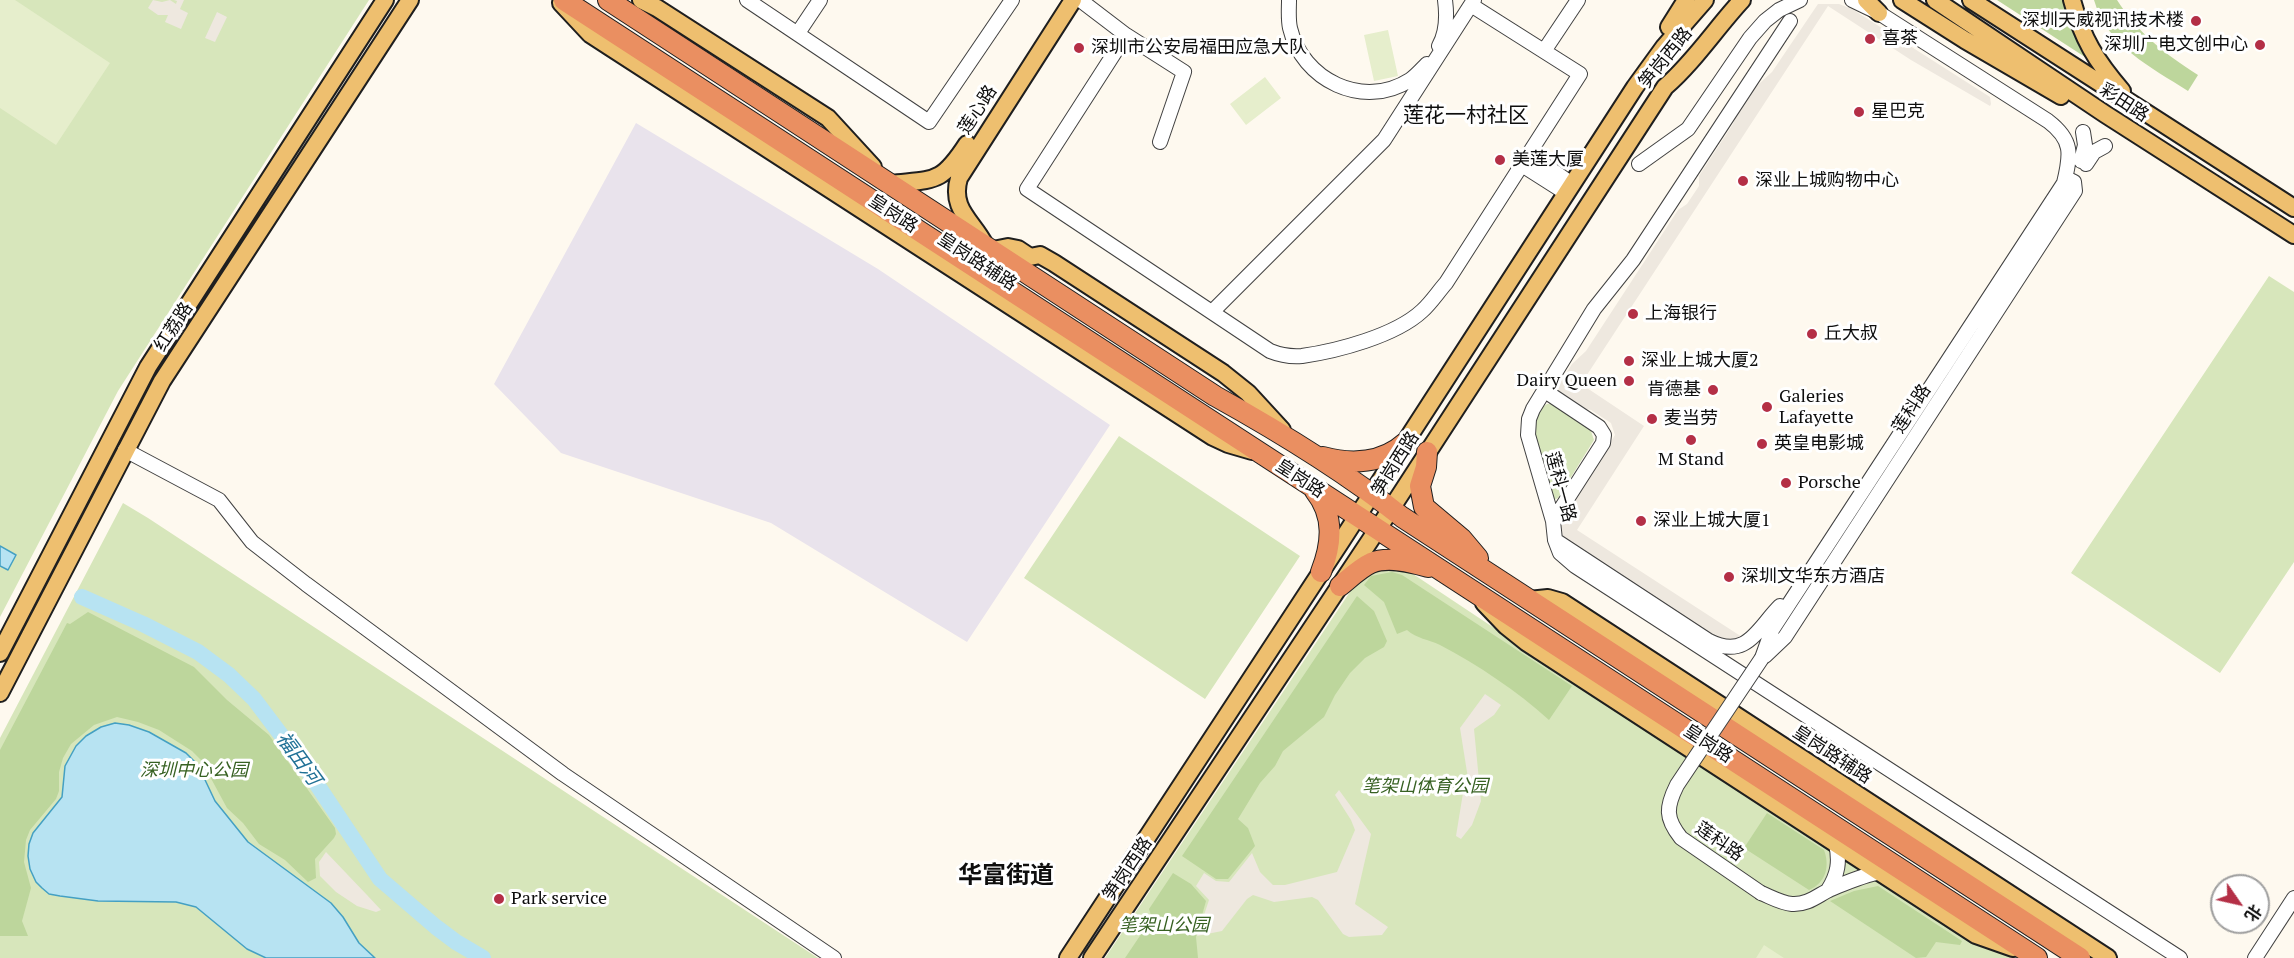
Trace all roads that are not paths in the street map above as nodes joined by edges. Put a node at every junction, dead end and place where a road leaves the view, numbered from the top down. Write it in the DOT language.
graph roads {
  1 [pos="385,0"];
  2 [pos="410,0"];
  3 [pos="558,0"];
  4 [pos="564,0"];
  5 [pos="608,0"];
  6 [pos="641,0"];
  7 [pos="747,0"];
  8 [pos="820,0"];
  9 [pos="1012,0"];
  10 [pos="1060,0"];
  11 [pos="1073,0"];
  12 [pos="1080,0"];
  13 [pos="1289,0"];
  14 [pos="1445,0"];
  15 [pos="1578,0"];
  16 [pos="1686,0"];
  17 [pos="1705,0"];
  18 [pos="1742,0"];
  19 [pos="1800,0"];
  20 [pos="1852,0"];
  21 [pos="1866,0"];
  22 [pos="1902,0"];
  23 [pos="1971,0"];
  24 [pos="2072,0"];
  25 [pos="1473,3"];
  26 [pos="1939,3"];
  27 [pos="1879,13"];
  28 [pos="1790,21"];
  29 [pos="798,33"];
  30 [pos="1126,35"];
  31 [pos="1544,51"];
  32 [pos="1635,87"];
  33 [pos="2134,105"];
  34 [pos="2105,114"];
  35 [pos="2084,132"];
  36 [pos="1160,142"];
  37 [pos="2105,146"];
  38 [pos="1526,159"];
  39 [pos="1639,164"];
  40 [pos="887,182"];
  41 [pos="2064,183"];
  42 [pos="1569,188"];
  43 [pos="2294,208"];
  44 [pos="2294,235"];
  45 [pos="989,248"];
  46 [pos="1212,312"];
  47 [pos="1545,391"];
  48 [pos="1406,442"];
  49 [pos="125,450"];
  50 [pos="1427,452"];
  51 [pos="1314,455"];
  52 [pos="1267,457"];
  53 [pos="1311,486"];
  54 [pos="1372,493"];
  55 [pos="1391,508"];
  56 [pos="1358,516"];
  57 [pos="1553,521"];
  58 [pos="1377,529"];
  59 [pos="1555,540"];
  60 [pos="1322,572"];
  61 [pos="1442,572"];
  62 [pos="1489,573"];
  63 [pos="1340,586"];
  64 [pos="1799,588"];
  65 [pos="1478,595"];
  66 [pos="1529,600"];
  67 [pos="0,653"];
  68 [pos="1762,658"];
  69 [pos="1744,676"];
  70 [pos="0,693"];
  71 [pos="1687,703"];
  72 [pos="1720,705"];
  73 [pos="1735,714"];
  74 [pos="1748,743"];
  75 [pos="1836,844"];
  76 [pos="1881,872"];
  77 [pos="1828,890"];
  78 [pos="2294,898"];
  79 [pos="2034,956"];
  80 [pos="834,958"];
  81 [pos="1068,958"];
  82 [pos="1092,958"];
  83 [pos="2080,958"];
  84 [pos="2108,958"];
  85 [pos="2180,958"];
  86 [pos="2255,958"];
  1 -- 67 [label="main road, 红荔路"];
  2 -- 49 [label="main road, 红荔路"];
  3 -- 52 [label="main road, 皇岗路辅路"];
  4 -- 52 [label="highway, 皇岗路"];
  5 -- 40 [label="highway, 皇岗路"];
  6 -- 40 [label="main road"];
  7 -- 29 [label="street"];
  8 -- 29 [label="street"];
  9 -- 29 [label="street"];
  10 -- 40 [label="main road, 莲心路"];
  11 -- 45 [label="main road, 莲心路"];
  12 -- 30 [label="street"];
  13 -- 14 [label="street"];
  15 -- 31 [label="street"];
  16 -- 32 [label="main road"];
  17 -- 32 [label="main road, 笋岗西路"];
  18 -- 50 [label="main road, 笋岗西路"];
  19 -- 39 [label="street"];
  20 -- 27 [label="street, 莲科路"];
  21 -- 27 [label="main road"];
  22 -- 34 [label="main road"];
  23 -- 33 [label="main road, 彩田路"];
  24 -- 33 [label="main road"];
  25 -- 31 [label="street"];
  25 -- 46 [label="street"];
  26 -- 34 [label="main road, 彩田路"];
  27 -- 41 [label="street, 莲科路"];
  28 -- 47 [label="street, 莲科一路"];
  30 -- 36 [label="street"];
  30 -- 46 [label="street"];
  31 -- 38 [label="street"];
  32 -- 42 [label="main road, 笋岗西路"];
  33 -- 43 [label="main road, 彩田路"];
  34 -- 44 [label="main road, 彩田路"];
  35 -- 37 [label="street"];
  38 -- 42 [label="street"];
  38 -- 46 [label="street"];
  40 -- 45 [label="highway, 皇岗路"];
  41 -- 64 [label="street, 莲科路"];
  41 -- 68 [label="street, 莲科路"];
  42 -- 48 [label="main road, 笋岗西路"];
  45 -- 51 [label="highway, 皇岗路"];
  47 -- 57 [label="street, 莲科一路"];
  47 -- 57 [label="street"];
  48 -- 51 [label="highway"];
  48 -- 54 [label="main road, 笋岗西路"];
  49 -- 70 [label="main road, 红荔路"];
  49 -- 80 [label="street"];
  50 -- 55 [label="main road, 笋岗西路"];
  50 -- 62 [label="highway"];
  51 -- 54 [label="highway, 皇岗路"];
  52 -- 53 [label="highway, 皇岗路"];
  53 -- 56 [label="highway, 皇岗路"];
  53 -- 60 [label="highway"];
  54 -- 55 [label="highway, 皇岗路"];
  54 -- 56 [label="main road, 笋岗西路"];
  55 -- 58 [label="main road, 笋岗西路"];
  55 -- 62 [label="highway, 皇岗路"];
  56 -- 58 [label="highway, 皇岗路"];
  56 -- 60 [label="main road, 笋岗西路"];
  57 -- 59 [label="street, 莲科一路"];
  58 -- 61 [label="highway, 皇岗路"];
  58 -- 63 [label="main road, 笋岗西路"];
  59 -- 64 [label="street"];
  59 -- 69 [label="street, 莲科一路"];
  60 -- 81 [label="main road, 笋岗西路"];
  61 -- 63 [label="highway"];
  61 -- 65 [label="highway, 皇岗路"];
  62 -- 66 [label="highway, 皇岗路"];
  63 -- 82 [label="main road, 笋岗西路"];
  64 -- 68 [label="street, 莲科路"];
  65 -- 75 [label="main road"];
  65 -- 79 [label="highway, 皇岗路"];
  66 -- 71 [label="highway, 皇岗路"];
  66 -- 72 [label="main road, 皇岗路辅路"];
  68 -- 69 [label="street, 莲科路"];
  68 -- 77 [label="street, 莲科路, bridge"];
  69 -- 72 [label="street, 莲科路"];
  69 -- 73 [label="street, 莲科路"];
  69 -- 85 [label="street, 莲科一路"];
  71 -- 72 [label="street"];
  71 -- 74 [label="highway, 皇岗路"];
  72 -- 73 [label="main road, 皇岗路辅路"];
  73 -- 74 [label="street"];
  73 -- 84 [label="main road, 皇岗路辅路"];
  74 -- 83 [label="highway, 皇岗路"];
  75 -- 76 [label="main road"];
  75 -- 77 [label="street"];
  76 -- 77 [label="street, 莲科路"];
  76 -- 79 [label="main road"];
  78 -- 86 [label="street"];
}
